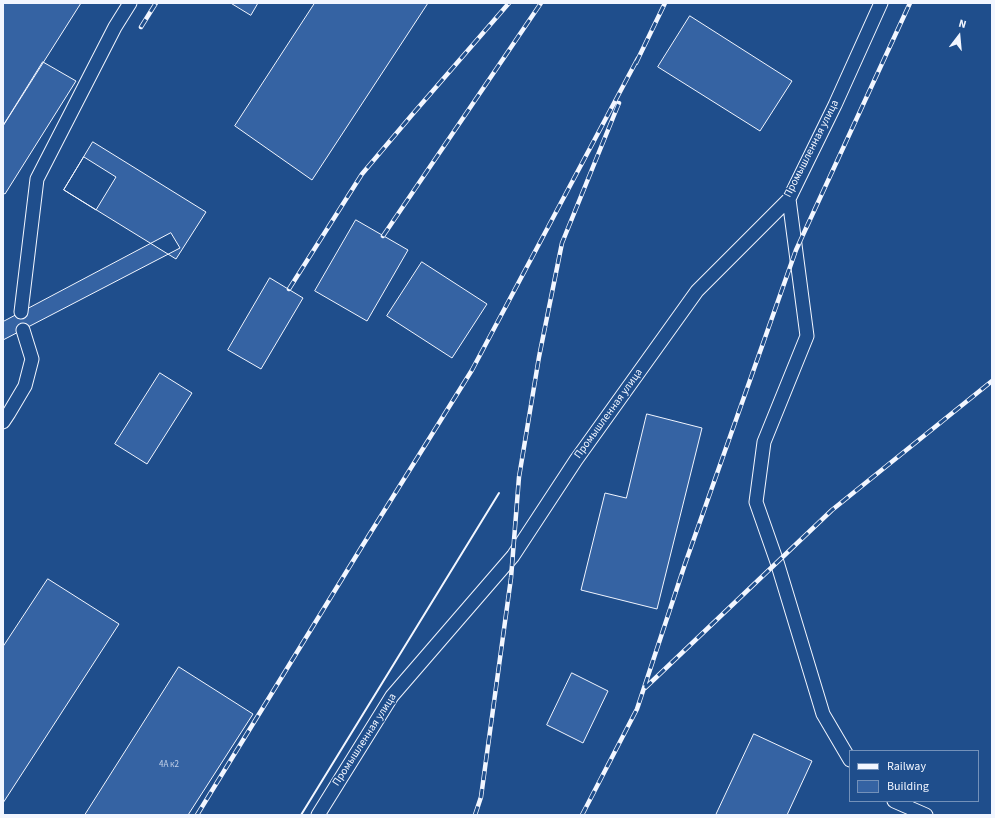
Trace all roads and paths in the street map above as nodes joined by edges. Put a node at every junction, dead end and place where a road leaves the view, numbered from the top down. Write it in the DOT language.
graph roads {
  1 [pos="130,3"];
  2 [pos="881,3"];
  3 [pos="789,199"];
  4 [pos="21,312"];
  5 [pos="23,330"];
  6 [pos="3,422"];
  7 [pos="849,758"];
  8 [pos="896,802"];
  9 [pos="318,815"];
  10 [pos="926,815"];
  1 -- 4 [label="lane"];
  2 -- 3 [label="lane, Промышленная улица"];
  3 -- 7 [label="lane"];
  3 -- 9 [label="lane, Промышленная улица"];
  5 -- 6 [label="lane"];
  8 -- 10 [label="lane"];
}
